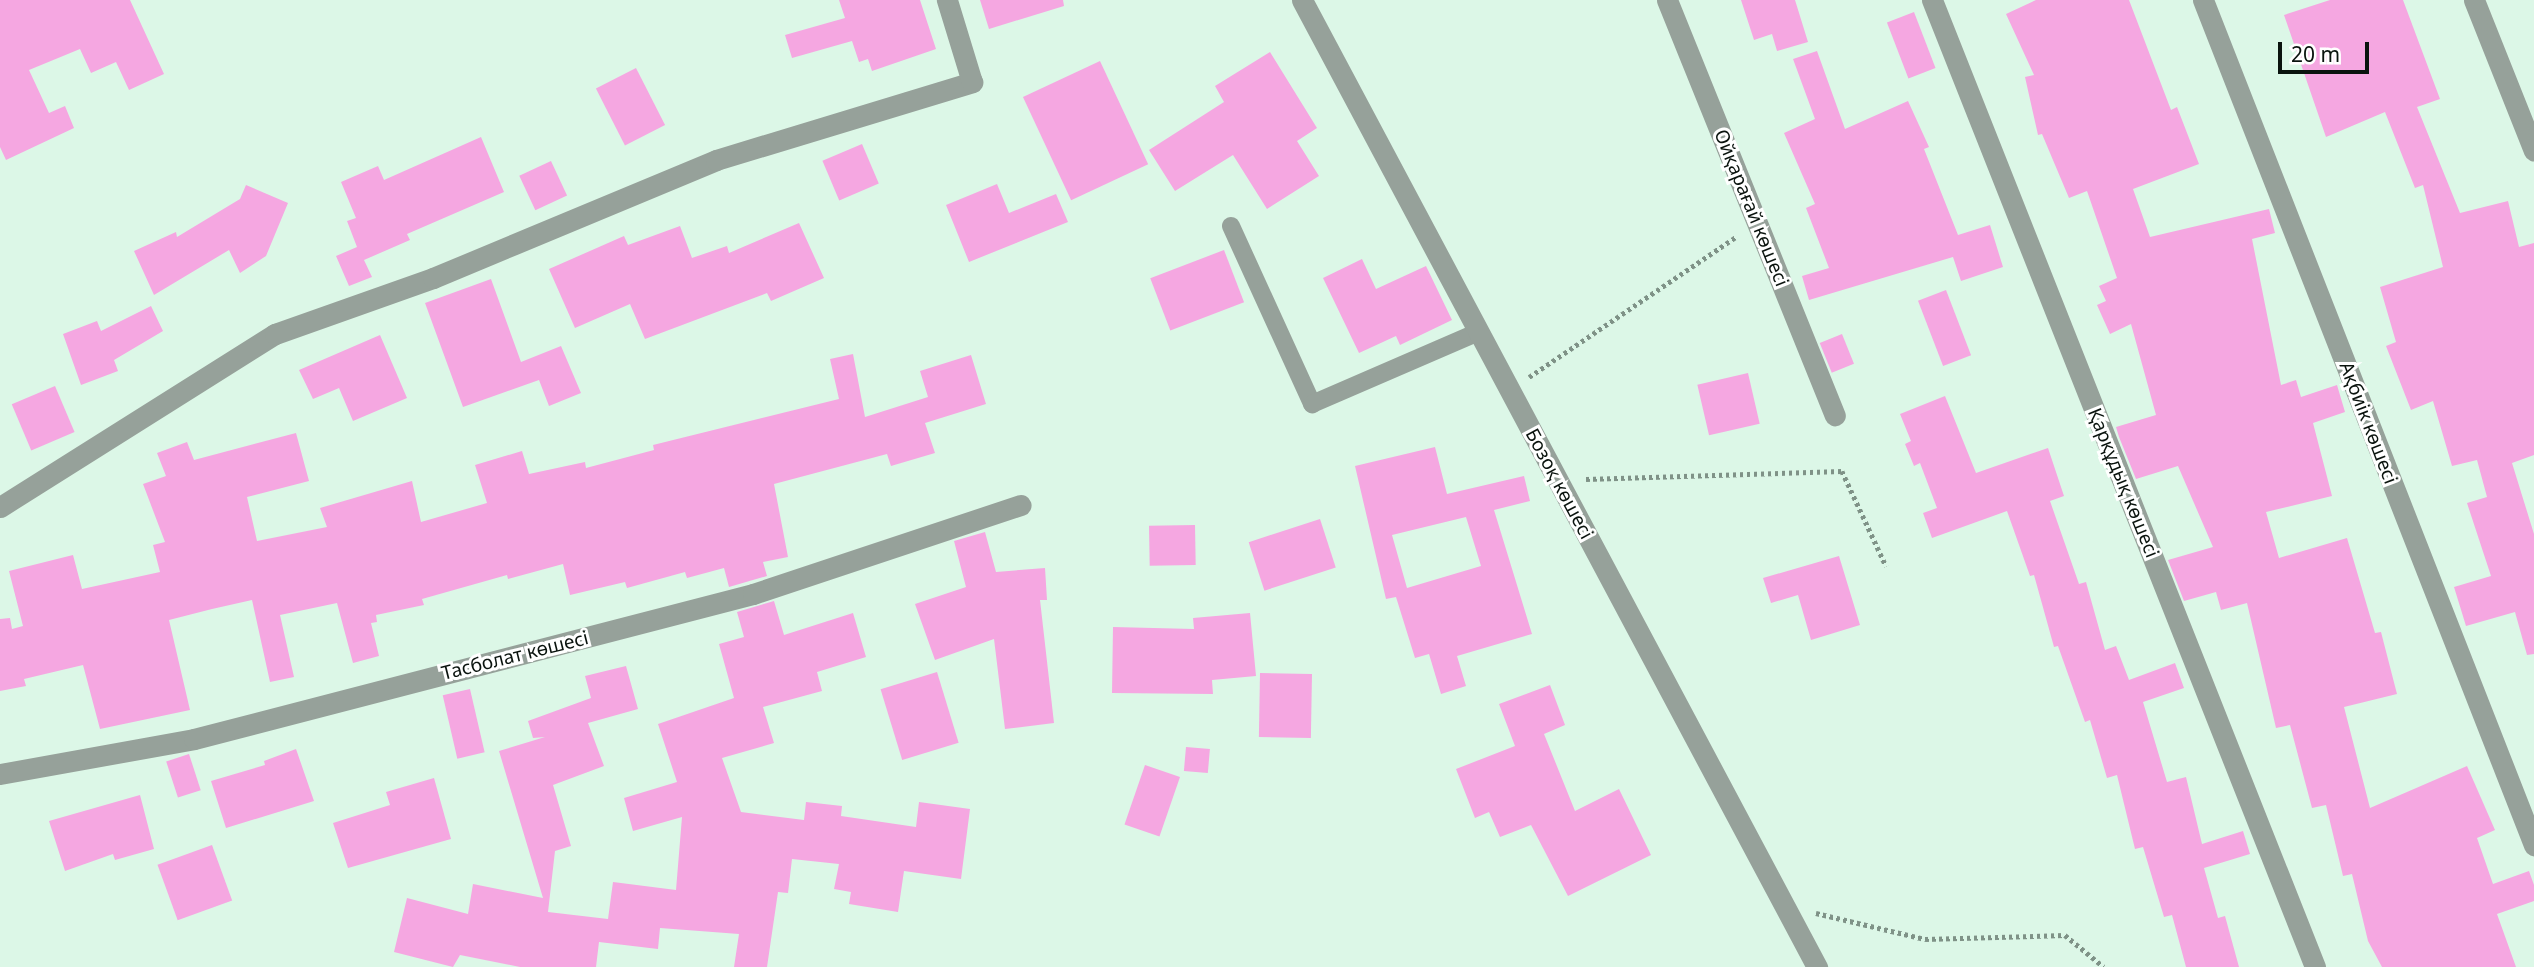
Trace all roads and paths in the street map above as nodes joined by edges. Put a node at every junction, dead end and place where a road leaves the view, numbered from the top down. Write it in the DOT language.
graph roads {
  1 [pos="947,0"];
  2 [pos="1302,0"];
  3 [pos="1667,0"];
  4 [pos="1931,0"];
  5 [pos="2203,0"];
  6 [pos="2474,0"];
  7 [pos="2534,151"];
  8 [pos="1757,222"];
  9 [pos="1231,226"];
  10 [pos="1478,332"];
  11 [pos="1509,391"];
  12 [pos="1835,415"];
  13 [pos="1557,480"];
  14 [pos="1021,505"];
  15 [pos="0,507"];
  16 [pos="1886,566"];
  17 [pos="0,774"];
  18 [pos="2534,845"];
  19 [pos="1784,905"];
  20 [pos="1817,967"];
  21 [pos="2104,967"];
  22 [pos="2315,967"];
  1 -- 15 [label="street"];
  2 -- 10 [label="street, Бозоқ көшесі"];
  3 -- 8 [label="street, Ойқарағай көшесі"];
  4 -- 22 [label="street, Қарқұдық көшесі"];
  5 -- 18 [label="street, Ақбиік көшесі"];
  6 -- 7 [label="street"];
  8 -- 11 [label="path"];
  8 -- 12 [label="street, Ойқарағай көшесі"];
  9 -- 10 [label="lane"];
  10 -- 11 [label="street, Бозоқ көшесі"];
  11 -- 13 [label="street, Бозоқ көшесі"];
  13 -- 16 [label="path"];
  13 -- 19 [label="street, Бозоқ көшесі"];
  14 -- 17 [label="street, Тасболат көшесі"];
  19 -- 20 [label="street, Бозоқ көшесі"];
  19 -- 21 [label="path"];
}
